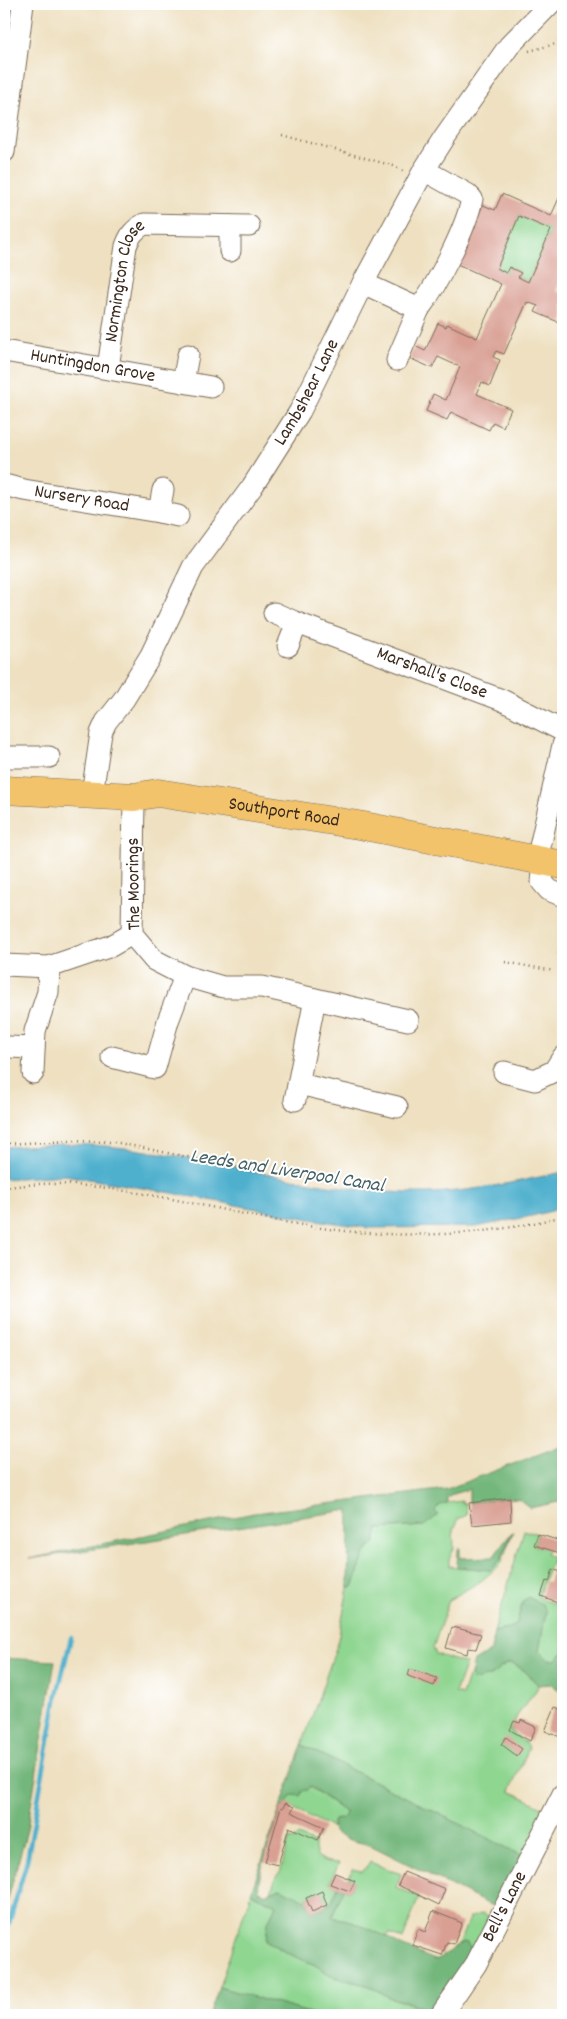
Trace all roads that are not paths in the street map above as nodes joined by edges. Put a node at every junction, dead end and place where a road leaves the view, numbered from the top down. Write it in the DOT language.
graph roads {
  1 [pos="23,4"];
  2 [pos="550,4"];
  3 [pos="555,4"];
  4 [pos="563,11"];
  5 [pos="4,152"];
  6 [pos="416,172"];
  7 [pos="230,251"];
  8 [pos="363,283"];
  9 [pos="419,310"];
  10 [pos="4,351"];
  11 [pos="188,355"];
  12 [pos="397,360"];
  13 [pos="108,368"];
  14 [pos="183,382"];
  15 [pos="211,387"];
  16 [pos="4,485"];
  17 [pos="163,490"];
  18 [pos="274,613"];
  19 [pos="297,623"];
  20 [pos="288,646"];
  21 [pos="563,731"];
  22 [pos="563,745"];
  23 [pos="4,757"];
  24 [pos="49,757"];
  25 [pos="4,790"];
  26 [pos="92,794"];
  27 [pos="134,797"];
  28 [pos="548,862"];
  29 [pos="563,896"];
  30 [pos="132,934"];
  31 [pos="4,965"];
  32 [pos="49,967"];
  33 [pos="185,976"];
  34 [pos="315,999"];
  35 [pos="408,1020"];
  36 [pos="8,1047"];
  37 [pos="34,1048"];
  38 [pos="112,1057"];
  39 [pos="563,1057"];
  40 [pos="504,1072"];
  41 [pos="34,1073"];
  42 [pos="397,1106"];
  43 [pos="563,1794"];
  44 [pos="442,2015"];
  1 -- 5 [label="street"];
  2 -- 6 [label="street, Lambshear Lane"];
  3 -- 4 [label="street"];
  6 -- 8 [label="street, Lambshear Lane"];
  6 -- 9 [label="street"];
  7 -- 13 [label="street, Normington Close"];
  8 -- 9 [label="street"];
  8 -- 26 [label="street, Lambshear Lane"];
  9 -- 12 [label="street"];
  10 -- 13 [label="street, Huntingdon Grove"];
  11 -- 14 [label="street, Huntingdon Grove"];
  13 -- 14 [label="street, Huntingdon Grove"];
  14 -- 15 [label="street, Huntingdon Grove"];
  16 -- 17 [label="street, Nursery Road"];
  18 -- 19 [label="street, Marshall's Close"];
  19 -- 20 [label="street"];
  19 -- 21 [label="street, Marshall's Close"];
  22 -- 28 [label="street"];
  23 -- 24 [label="street"];
  25 -- 26 [label="main road, Southport Road"];
  26 -- 27 [label="main road, Southport Road"];
  27 -- 28 [label="main road, Southport Road"];
  27 -- 30 [label="street, The Moorings"];
  28 -- 29 [label="street"];
  30 -- 32 [label="street"];
  30 -- 33 [label="street, The Moorings"];
  31 -- 32 [label="street"];
  32 -- 37 [label="street"];
  33 -- 34 [label="street, The Moorings"];
  33 -- 38 [label="street"];
  34 -- 35 [label="street, The Moorings"];
  34 -- 42 [label="street"];
  36 -- 37 [label="street"];
  37 -- 41 [label="street"];
  39 -- 40 [label="street"];
  43 -- 44 [label="street, Bell's Lane"];
}
